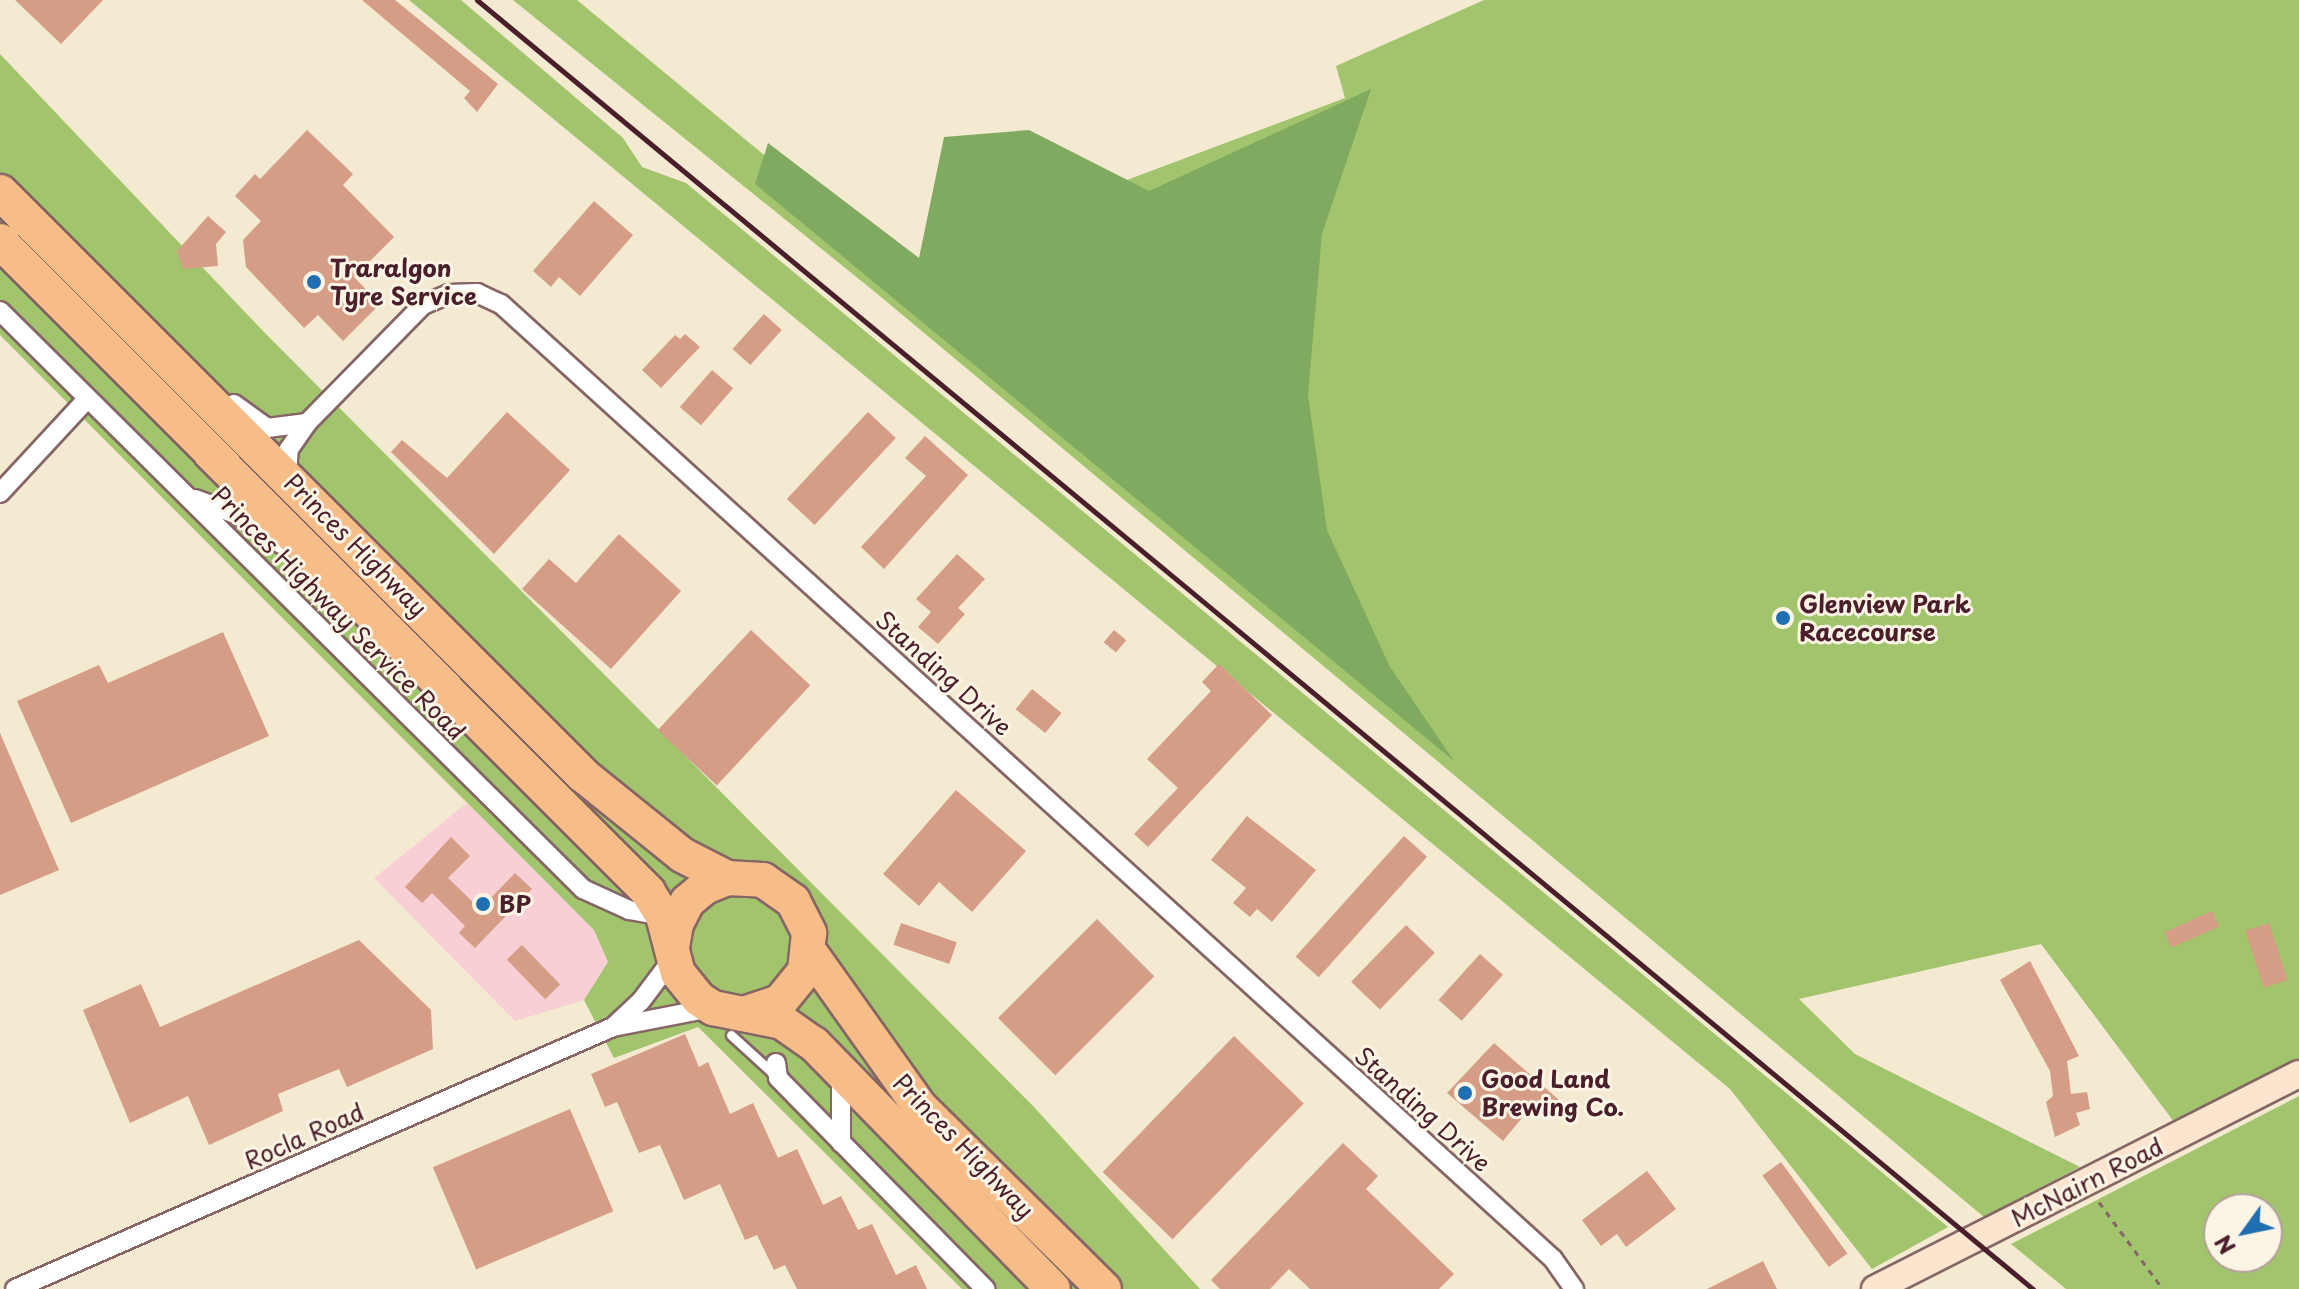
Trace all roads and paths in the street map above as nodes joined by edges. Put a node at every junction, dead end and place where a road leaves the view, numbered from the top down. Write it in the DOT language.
graph roads {
  1 [pos="0,192"];
  2 [pos="0,241"];
  3 [pos="0,311"];
  4 [pos="154,343"];
  5 [pos="87,399"];
  6 [pos="307,423"];
  7 [pos="287,475"];
  8 [pos="175,486"];
  9 [pos="0,493"];
  10 [pos="398,638"];
  11 [pos="727,878"];
  12 [pos="670,940"];
  13 [pos="809,951"];
  14 [pos="729,1019"];
  15 [pos="613,1027"];
  16 [pos="777,1070"];
  17 [pos="841,1071"];
  18 [pos="2299,1074"];
  19 [pos="841,1143"];
  20 [pos="2085,1183"];
  21 [pos="15,1289"];
  22 [pos="985,1289"];
  23 [pos="1053,1289"];
  24 [pos="1104,1289"];
  25 [pos="1574,1289"];
  26 [pos="1875,1289"];
  27 [pos="2163,1289"];
  1 -- 4 [label="highway, Princes Highway"];
  2 -- 10 [label="highway, Princes Highway"];
  3 -- 5 [label="street, Princes Highway Service Road"];
  4 -- 6 [label="street"];
  4 -- 7 [label="highway, Princes Highway"];
  5 -- 8 [label="street, Princes Highway Service Road"];
  5 -- 9 [label="street"];
  6 -- 7 [label="street, Standing Drive"];
  6 -- 25 [label="street, Standing Drive"];
  7 -- 11 [label="highway, Princes Highway"];
  8 -- 10 [label="street"];
  8 -- 12 [label="street, Princes Highway Service Road"];
  10 -- 12 [label="highway, Princes Highway"];
  11 -- 12 [label="highway"];
  11 -- 13 [label="highway, Princes Highway"];
  12 -- 14 [label="highway, Princes Highway"];
  12 -- 15 [label="street, Rocla Road"];
  13 -- 14 [label="highway"];
  13 -- 24 [label="highway, Princes Highway"];
  14 -- 15 [label="street, Rocla Road"];
  14 -- 16 [label="lane"];
  14 -- 17 [label="highway, Princes Highway"];
  15 -- 21 [label="street, Rocla Road"];
  16 -- 19 [label="street"];
  17 -- 19 [label="street"];
  17 -- 23 [label="highway, Princes Highway"];
  18 -- 20 [label="street, McNairn Road"];
  19 -- 22 [label="street"];
  20 -- 26 [label="street, McNairn Road"];
  20 -- 27 [label="path"];
}
